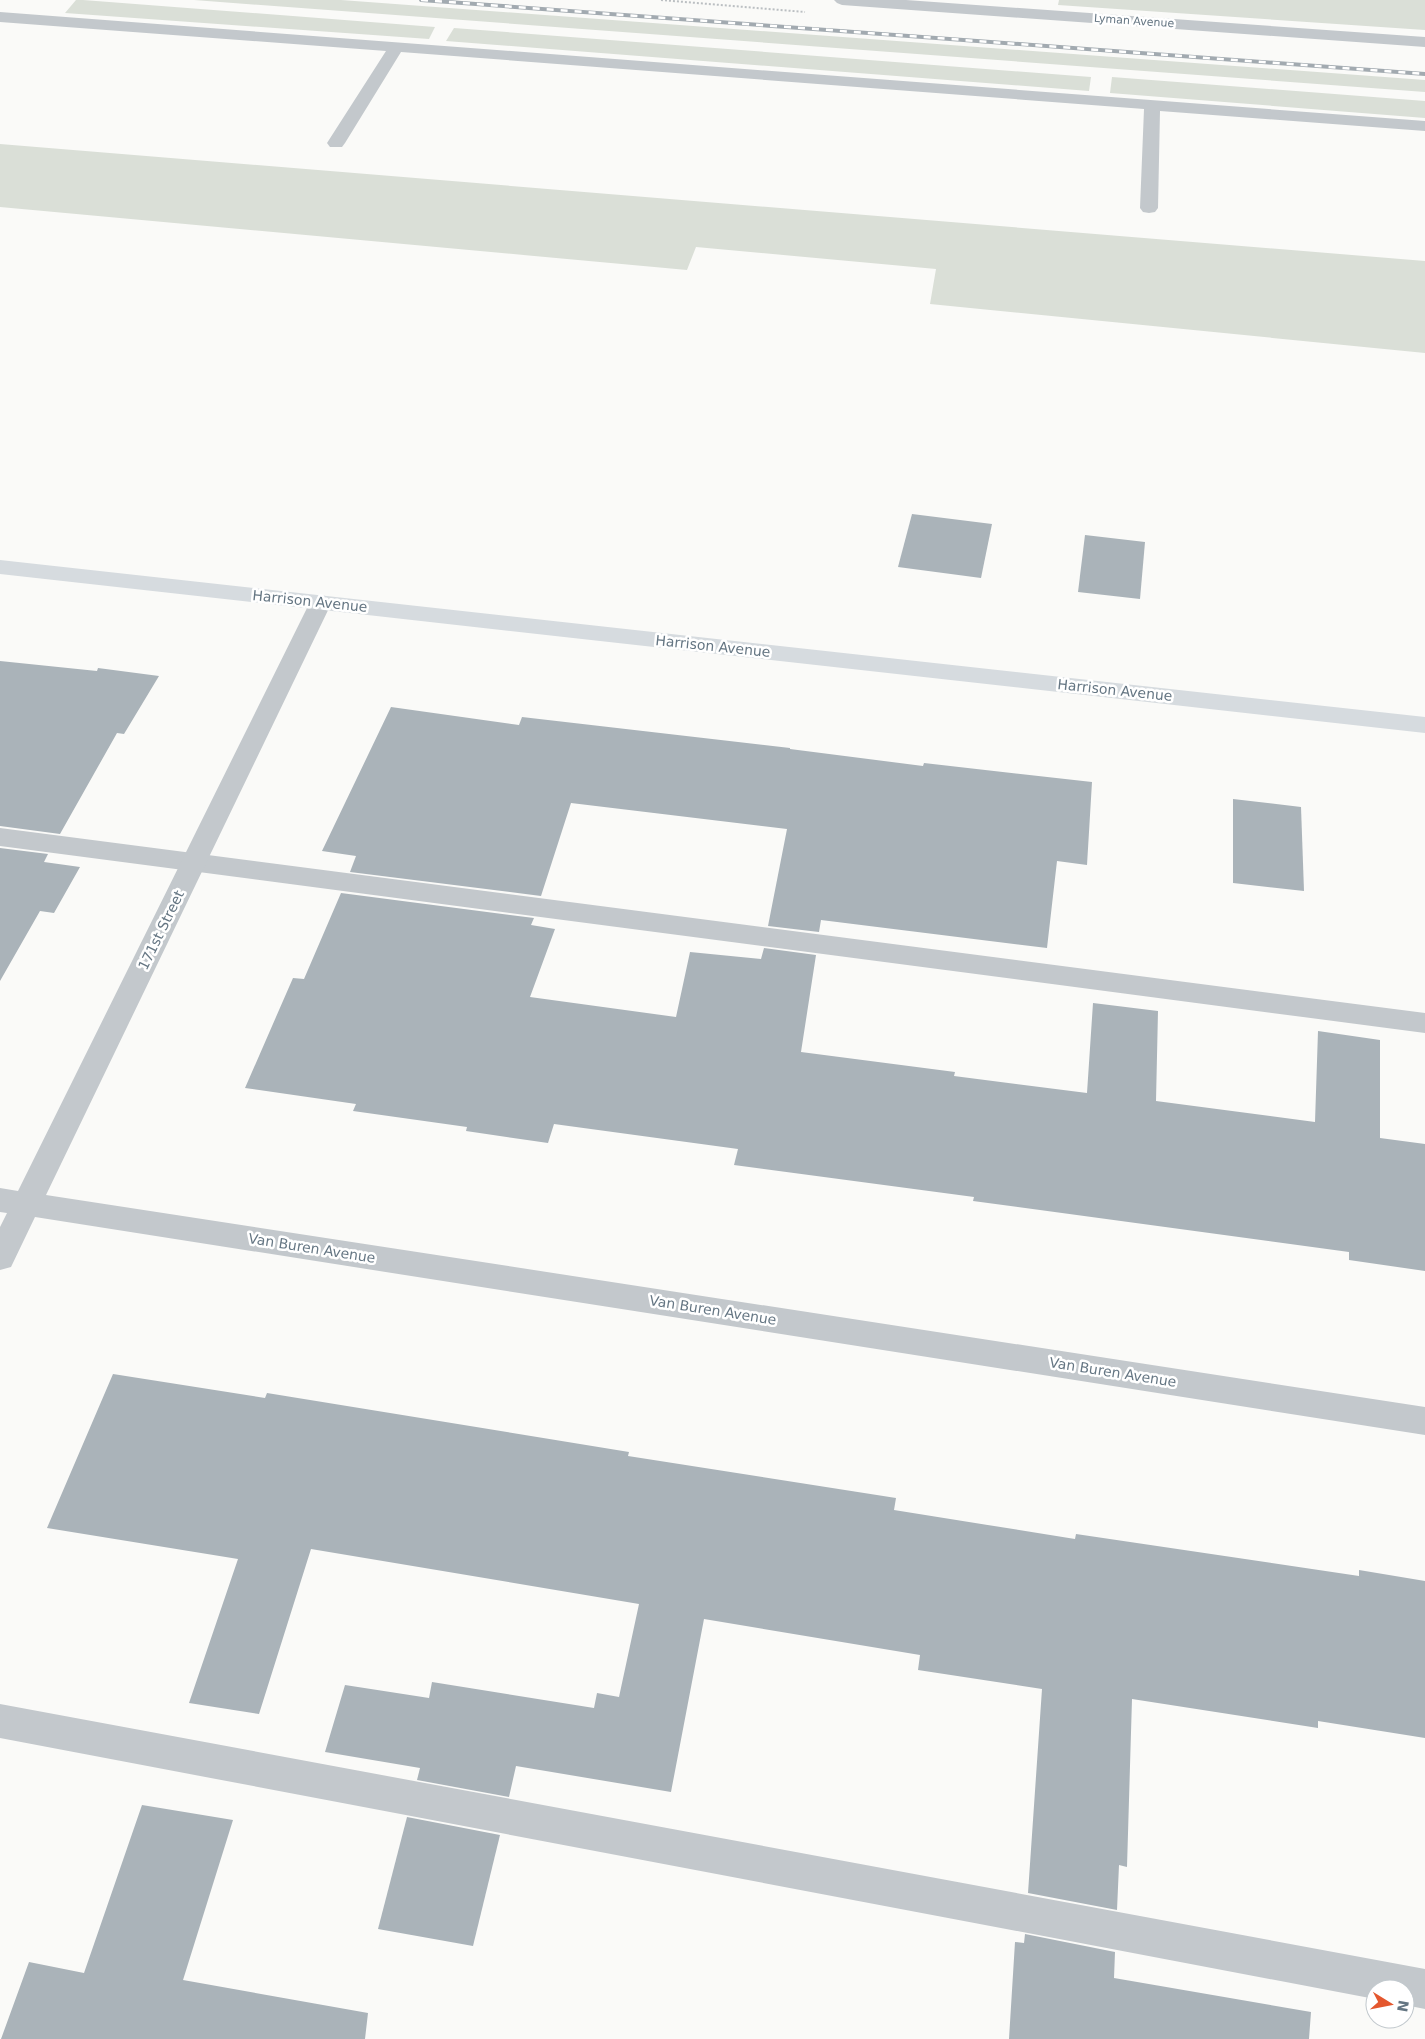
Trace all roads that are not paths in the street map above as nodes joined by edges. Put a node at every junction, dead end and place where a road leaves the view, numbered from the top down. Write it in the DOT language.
graph roads {
  1 [pos="842,0"];
  2 [pos="0,17"];
  3 [pos="1425,42"];
  4 [pos="397,46"];
  5 [pos="1152,105"];
  6 [pos="1425,126"];
  7 [pos="336,143"];
  8 [pos="1149,208"];
  9 [pos="0,566"];
  10 [pos="321,602"];
  11 [pos="1425,725"];
  12 [pos="0,837"];
  13 [pos="194,861"];
  14 [pos="1425,1023"];
  15 [pos="13,1202"];
  16 [pos="0,1258"];
  17 [pos="1425,1421"];
  18 [pos="0,1721"];
  19 [pos="1425,1990"];
  1 -- 3 [label="street, Lyman Avenue"];
  2 -- 4 [label="street"];
  4 -- 5 [label="street"];
  4 -- 7 [label="street"];
  5 -- 6 [label="street"];
  5 -- 8 [label="street"];
  9 -- 10 [label="street, Harrison Avenue"];
  10 -- 11 [label="street, Harrison Avenue"];
  10 -- 13 [label="street, 171st Street"];
  12 -- 13 [label="street"];
  13 -- 14 [label="street"];
  13 -- 15 [label="street, 171st Street"];
  15 -- 16 [label="street, 171st Street"];
  15 -- 17 [label="street, Van Buren Avenue"];
  18 -- 19 [label="street"];
}
